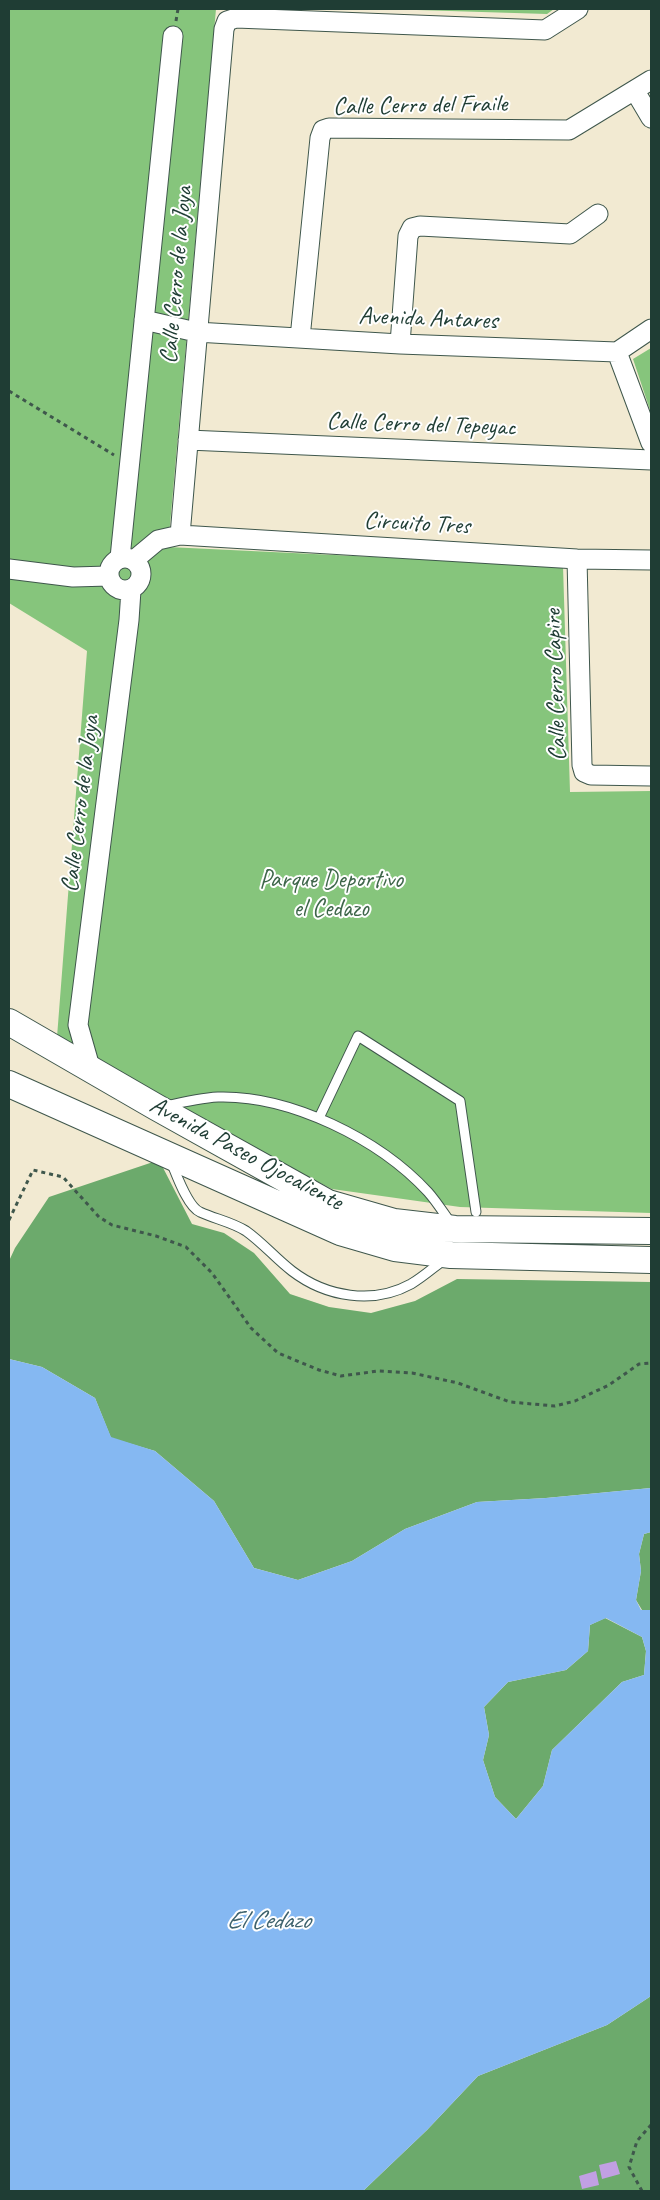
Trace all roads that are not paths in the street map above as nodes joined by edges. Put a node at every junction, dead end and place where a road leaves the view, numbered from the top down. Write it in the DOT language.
graph roads {
  1 [pos="578,9"];
  2 [pos="173,36"];
  3 [pos="651,80"];
  4 [pos="635,91"];
  5 [pos="651,118"];
  6 [pos="598,214"];
  7 [pos="144,320"];
  8 [pos="651,330"];
  9 [pos="196,332"];
  10 [pos="300,338"];
  11 [pos="400,344"];
  12 [pos="617,352"];
  13 [pos="188,440"];
  14 [pos="651,443"];
  15 [pos="651,460"];
  16 [pos="180,535"];
  17 [pos="127,559"];
  18 [pos="577,559"];
  19 [pos="651,560"];
  20 [pos="9,569"];
  21 [pos="109,576"];
  22 [pos="131,590"];
  23 [pos="651,776"];
  24 [pos="9,1022"];
  25 [pos="78,1025"];
  26 [pos="52,1047"];
  27 [pos="90,1068"];
  28 [pos="9,1084"];
  29 [pos="156,1107"];
  30 [pos="319,1118"];
  31 [pos="168,1156"];
  32 [pos="476,1212"];
  33 [pos="455,1229"];
  34 [pos="651,1231"];
  35 [pos="451,1255"];
  36 [pos="651,1260"];
  1 -- 9 [label="street, Calle Cerro de la Joya"];
  2 -- 7 [label="street"];
  3 -- 4 [label="street, Calle Cerro del Fraile"];
  4 -- 5 [label="street"];
  4 -- 10 [label="street, Calle Cerro del Fraile"];
  6 -- 11 [label="street"];
  7 -- 9 [label="street, Avenida Antares"];
  7 -- 17 [label="street"];
  8 -- 12 [label="street"];
  9 -- 10 [label="street, Avenida Antares"];
  9 -- 13 [label="street, Calle Cerro de la Joya"];
  10 -- 11 [label="street, Avenida Antares"];
  11 -- 12 [label="street, Avenida Antares"];
  12 -- 14 [label="street"];
  13 -- 15 [label="street, Calle Cerro del Tepeyac"];
  13 -- 16 [label="street, Calle Cerro de la Joya"];
  16 -- 17 [label="street, Circuito Tres"];
  16 -- 18 [label="street, Circuito Tres"];
  17 -- 21 [label="street"];
  17 -- 22 [label="street"];
  18 -- 19 [label="street, Circuito Tres"];
  18 -- 23 [label="street, Calle Cerro Capire"];
  20 -- 21 [label="street"];
  21 -- 22 [label="street"];
  22 -- 25 [label="street, Calle Cerro de la Joya"];
  24 -- 26 [label="main road, Avenida Paseo Ojocaliente"];
  25 -- 26 [label="street"];
  25 -- 27 [label="street"];
  26 -- 27 [label="main road, Avenida Paseo Ojocaliente"];
  27 -- 29 [label="main road, Avenida Paseo Ojocaliente"];
  28 -- 31 [label="main road, Avenida Paseo Ojocaliente"];
  29 -- 30 [label="lane"];
  29 -- 33 [label="main road, Avenida Paseo Ojocaliente"];
  30 -- 32 [label="lane"];
  30 -- 33 [label="lane"];
  31 -- 35 [label="main road, Avenida Paseo Ojocaliente"];
  31 -- 35 [label="lane"];
  33 -- 34 [label="main road, Avenida Paseo Ojocaliente"];
  35 -- 36 [label="main road, Avenida Paseo Ojocaliente"];
}
